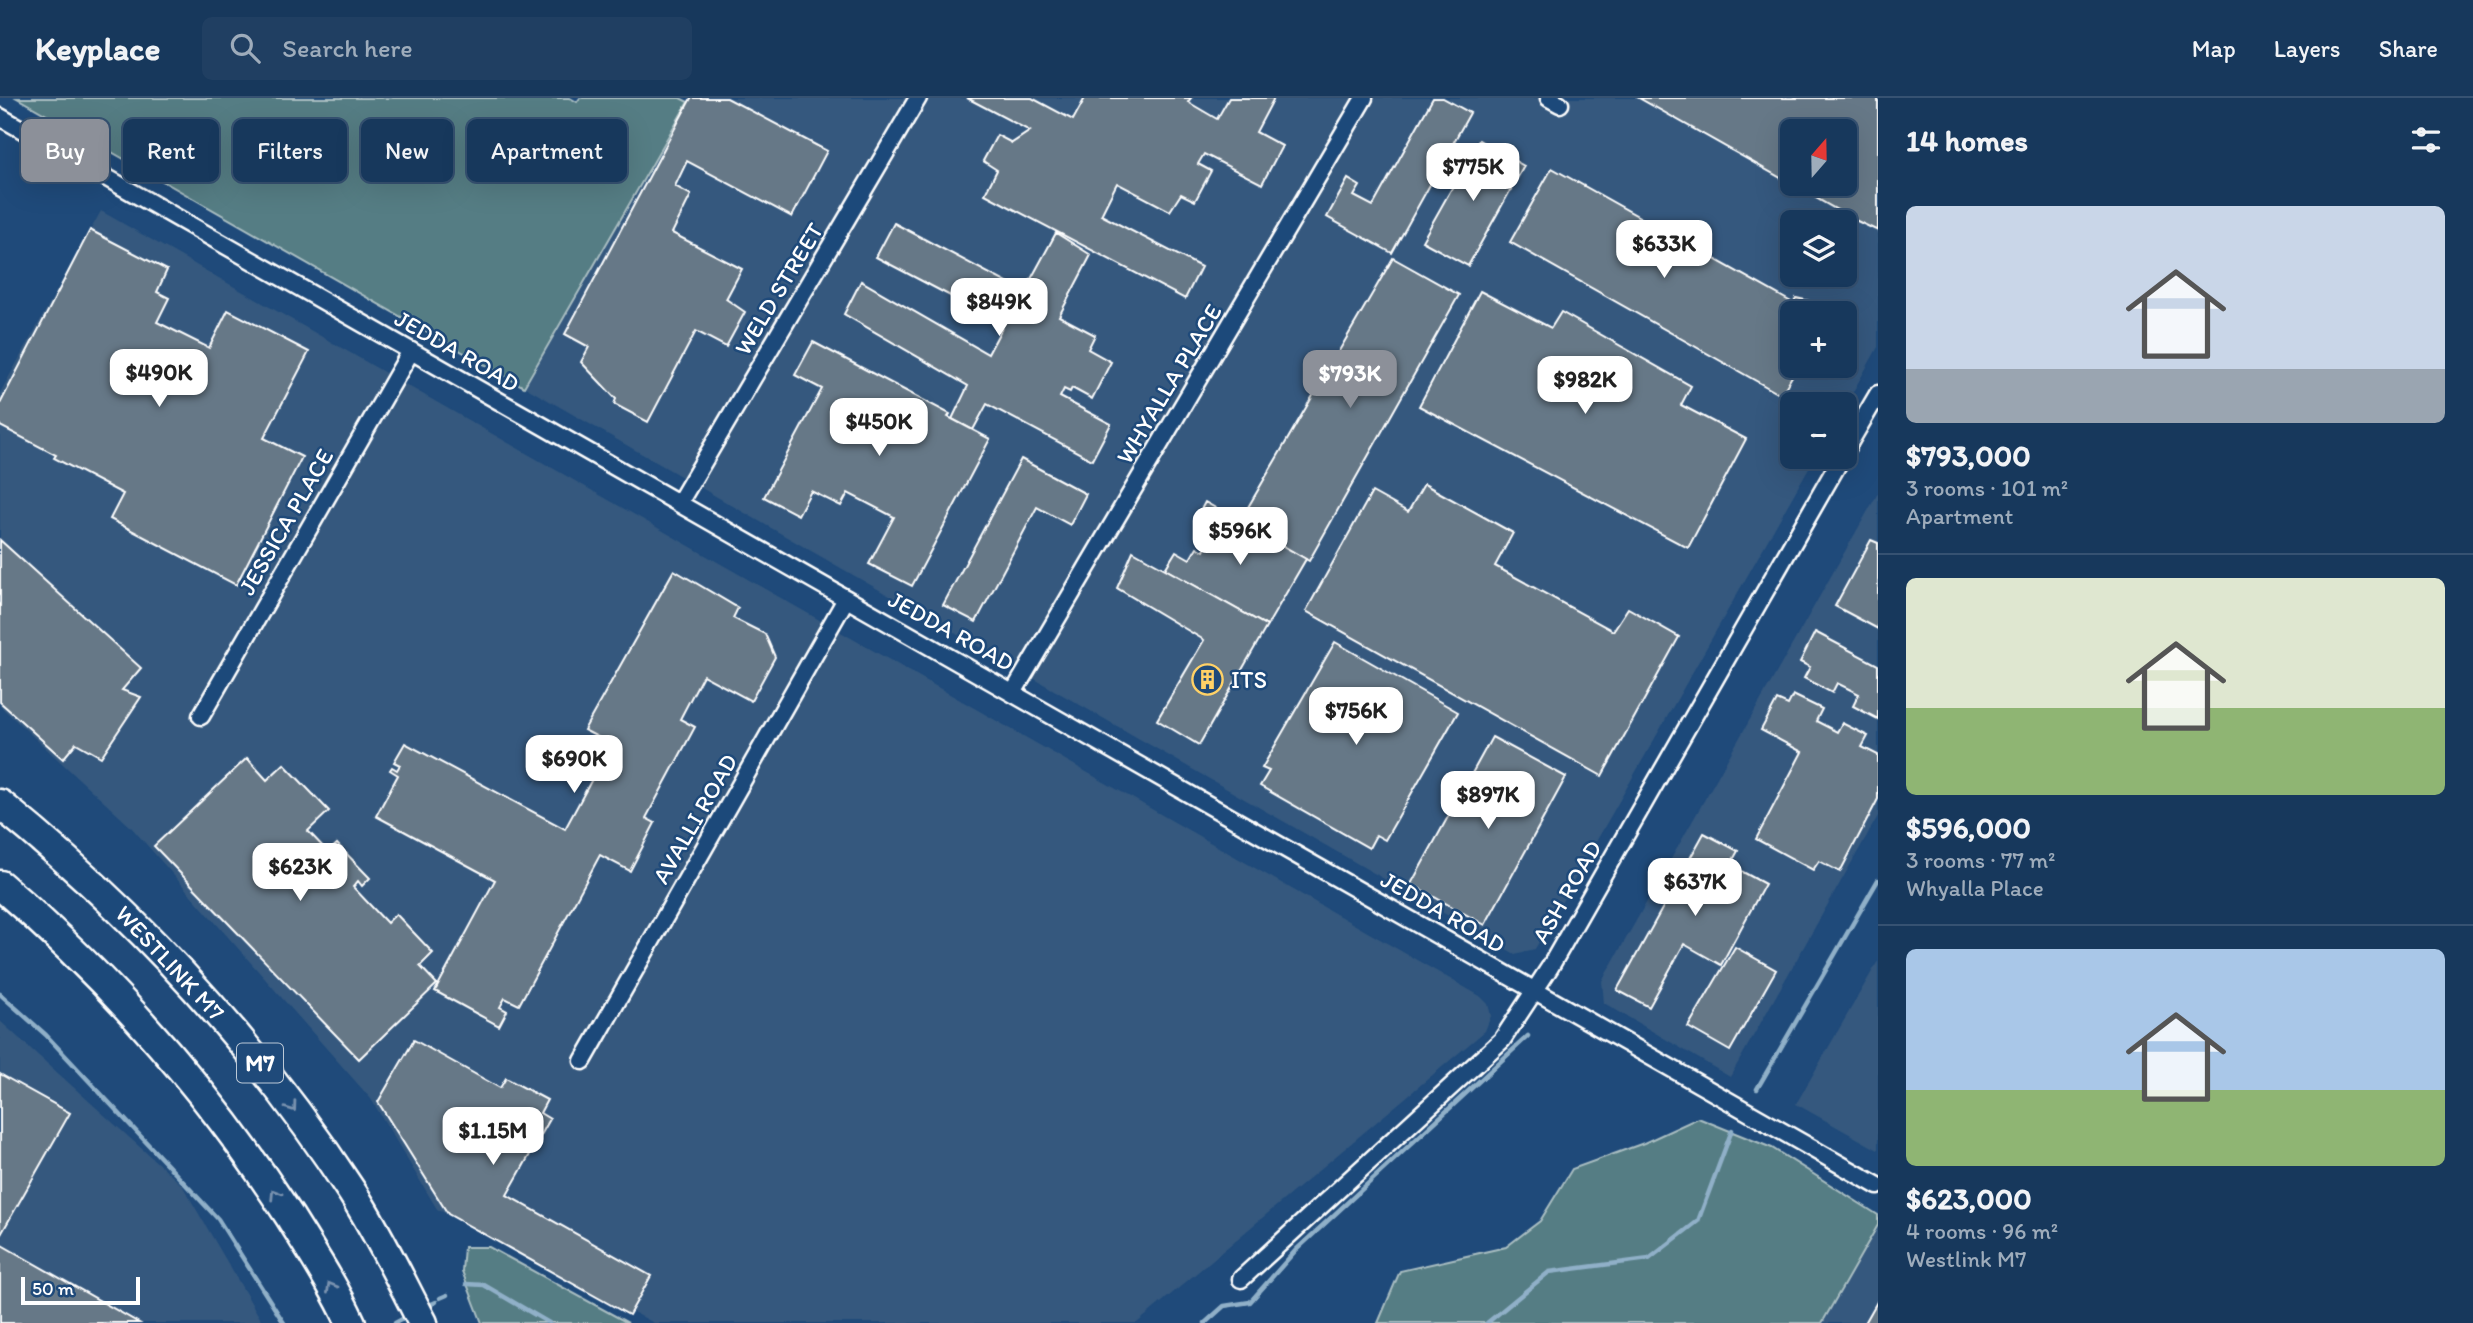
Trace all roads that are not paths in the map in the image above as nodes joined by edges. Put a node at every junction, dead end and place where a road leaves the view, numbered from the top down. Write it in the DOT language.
graph roads {
  1 [pos="918,98"];
  2 [pos="1364,98"];
  3 [pos="0,117"];
  4 [pos="411,351"];
  5 [pos="1878,394"];
  6 [pos="1857,431"];
  7 [pos="1835,469"];
  8 [pos="679,503"];
  9 [pos="846,599"];
  10 [pos="1013,693"];
  11 [pos="201,716"];
  12 [pos="0,786"];
  13 [pos="0,804"];
  14 [pos="0,885"];
  15 [pos="0,902"];
  16 [pos="154,942"];
  17 [pos="1535,991"];
  18 [pos="583,1061"];
  19 [pos="213,1107"];
  20 [pos="1878,1186"];
  21 [pos="1241,1279"];
  22 [pos="351,1323"];
  23 [pos="423,1323"];
  1 -- 8 [label="street, WELD STREET"];
  2 -- 10 [label="street, WHYALLA PLACE"];
  3 -- 4 [label="street, JEDDA ROAD"];
  4 -- 8 [label="street, JEDDA ROAD"];
  4 -- 11 [label="street, JESSICA PLACE"];
  5 -- 6 [label="street, ASH ROAD"];
  7 -- 17 [label="street, ASH ROAD"];
  8 -- 9 [label="street, JEDDA ROAD"];
  9 -- 10 [label="street, JEDDA ROAD"];
  9 -- 18 [label="street, AVALLI ROAD"];
  10 -- 17 [label="street, JEDDA ROAD"];
  12 -- 16 [label="highway"];
  13 -- 16 [label="highway, WESTLINK M7 / M7"];
  14 -- 19 [label="highway, M7"];
  15 -- 19 [label="highway"];
  16 -- 23 [label="highway, WESTLINK M7 / M7, one-way"];
  17 -- 20 [label="street, JEDDA ROAD"];
  17 -- 21 [label="street, ASH ROAD"];
  22 -- 19 [label="highway, M7, one-way"];
}
